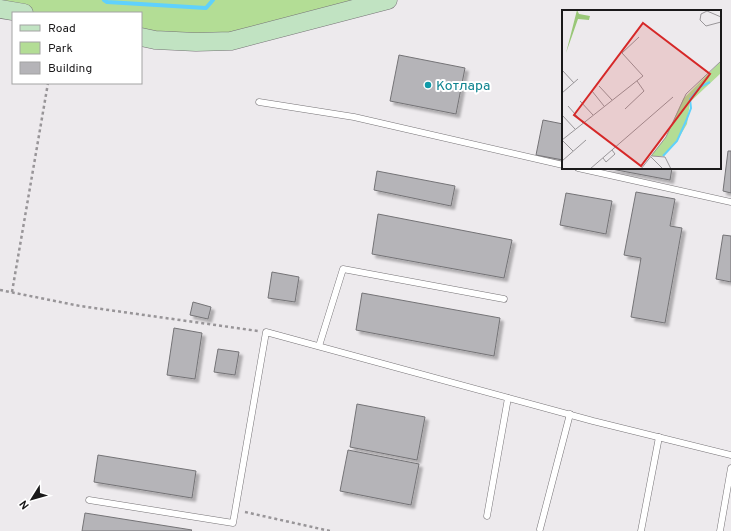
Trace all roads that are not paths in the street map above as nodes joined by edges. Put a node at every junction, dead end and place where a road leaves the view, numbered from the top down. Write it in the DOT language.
graph roads {
  1 [pos="388,0"];
  2 [pos="0,9"];
  3 [pos="18,12"];
  4 [pos="142,37"];
  5 [pos="259,102"];
  6 [pos="562,165"];
  7 [pos="582,169"];
  8 [pos="731,202"];
  9 [pos="504,299"];
  10 [pos="319,346"];
  11 [pos="508,398"];
  12 [pos="570,414"];
  13 [pos="659,437"];
  14 [pos="731,456"];
  15 [pos="731,468"];
  16 [pos="89,500"];
  17 [pos="487,516"];
  18 [pos="540,530"];
  19 [pos="641,531"];
  20 [pos="720,531"];
  1 -- 4 [label="main road"];
  2 -- 3 [label="main road"];
  5 -- 6 [label="lane"];
  7 -- 8 [label="lane"];
  9 -- 10 [label="lane"];
  10 -- 11 [label="lane"];
  10 -- 16 [label="lane"];
  11 -- 12 [label="lane"];
  11 -- 17 [label="lane"];
  12 -- 13 [label="lane"];
  12 -- 18 [label="lane"];
  13 -- 14 [label="lane"];
  13 -- 19 [label="lane"];
  15 -- 20 [label="lane"];
}
